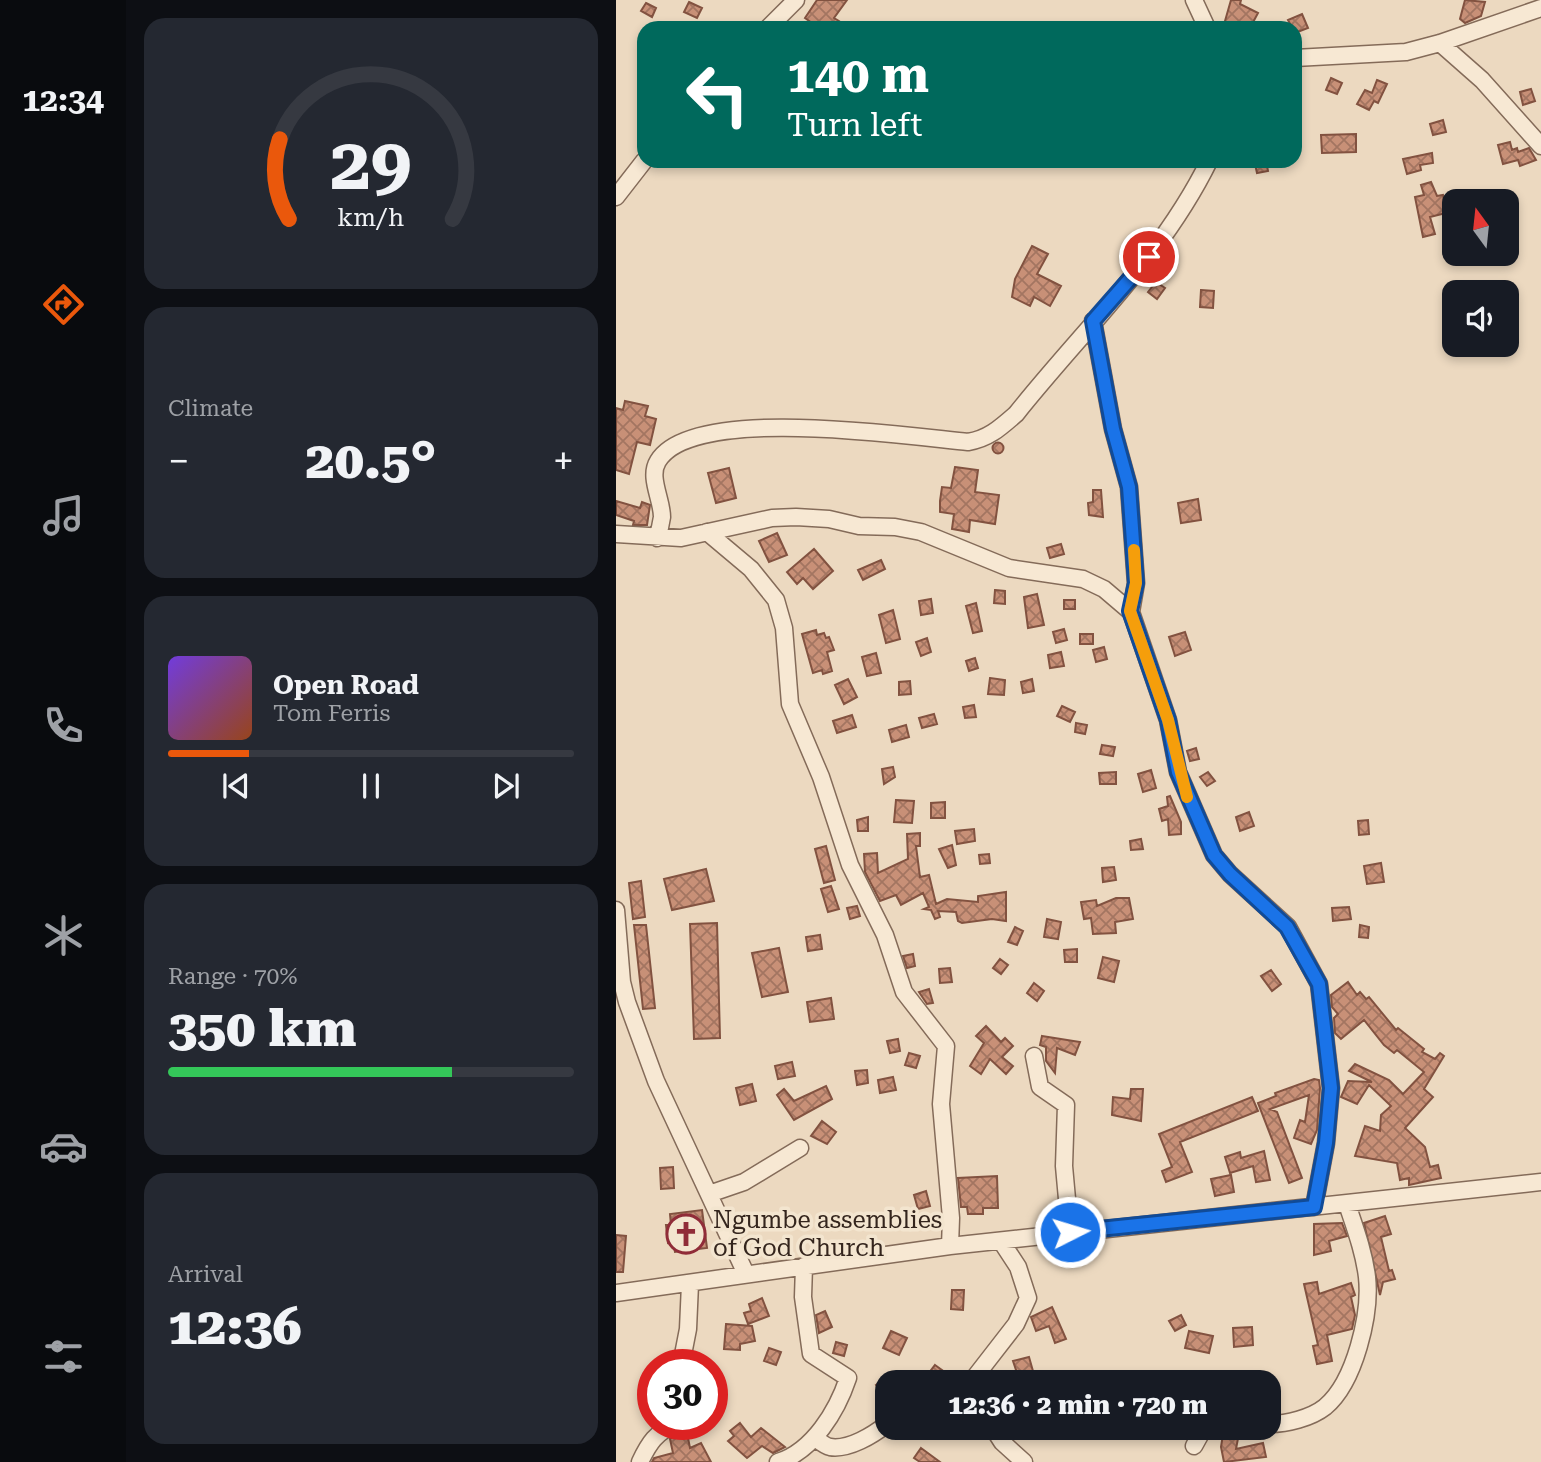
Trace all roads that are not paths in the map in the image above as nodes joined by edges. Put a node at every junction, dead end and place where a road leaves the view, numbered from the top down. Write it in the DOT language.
graph roads {
  1 [pos="796,0"];
  2 [pos="1194,0"];
  3 [pos="1541,8"];
  4 [pos="775,21"];
  5 [pos="1204,21"];
  6 [pos="1440,43"];
  7 [pos="1302,58"];
  8 [pos="1541,146"];
  9 [pos="639,168"];
  10 [pos="1205,168"];
  11 [pos="616,197"];
  12 [pos="1093,321"];
  13 [pos="707,532"];
  14 [pos="616,534"];
  15 [pos="657,538"];
  16 [pos="1130,611"];
  17 [pos="616,909"];
  18 [pos="1034,1056"];
  19 [pos="800,1148"];
  20 [pos="1541,1182"];
  21 [pos="709,1194"];
  22 [pos="1348,1204"];
  23 [pos="1314,1207"];
  24 [pos="1070,1232"];
  25 [pos="1001,1241"];
  26 [pos="950,1246"];
  27 [pos="804,1266"];
  28 [pos="746,1274"];
  29 [pos="690,1284"];
  30 [pos="616,1293"];
  31 [pos="684,1349"];
  32 [pos="980,1370"];
  33 [pos="1281,1422"];
  34 [pos="875,1433"];
  35 [pos="815,1438"];
  36 [pos="651,1440"];
  37 [pos="1001,1440"];
  38 [pos="1197,1440"];
  39 [pos="1194,1446"];
  40 [pos="640,1462"];
  41 [pos="778,1462"];
  42 [pos="1024,1462"];
  1 -- 4 [label="street"];
  2 -- 5 [label="street"];
  3 -- 6 [label="street"];
  6 -- 7 [label="street"];
  6 -- 8 [label="street"];
  9 -- 11 [label="street"];
  10 -- 12 [label="street"];
  12 -- 15 [label="street"];
  12 -- 16 [label="street"];
  13 -- 15 [label="street"];
  13 -- 16 [label="street"];
  13 -- 26 [label="street"];
  14 -- 15 [label="street"];
  16 -- 23 [label="street"];
  17 -- 21 [label="street"];
  18 -- 24 [label="street"];
  19 -- 21 [label="street"];
  20 -- 22 [label="street"];
  21 -- 28 [label="street"];
  22 -- 23 [label="street"];
  22 -- 33 [label="street"];
  23 -- 24 [label="street"];
  24 -- 25 [label="street"];
  25 -- 26 [label="street"];
  25 -- 32 [label="street"];
  26 -- 27 [label="street"];
  27 -- 28 [label="street"];
  27 -- 35 [label="street"];
  28 -- 29 [label="street"];
  29 -- 30 [label="street"];
  29 -- 31 [label="street"];
  34 -- 35 [label="street"];
  35 -- 41 [label="street"];
  36 -- 40 [label="street"];
  37 -- 42 [label="street"];
  38 -- 39 [label="street"];
}
